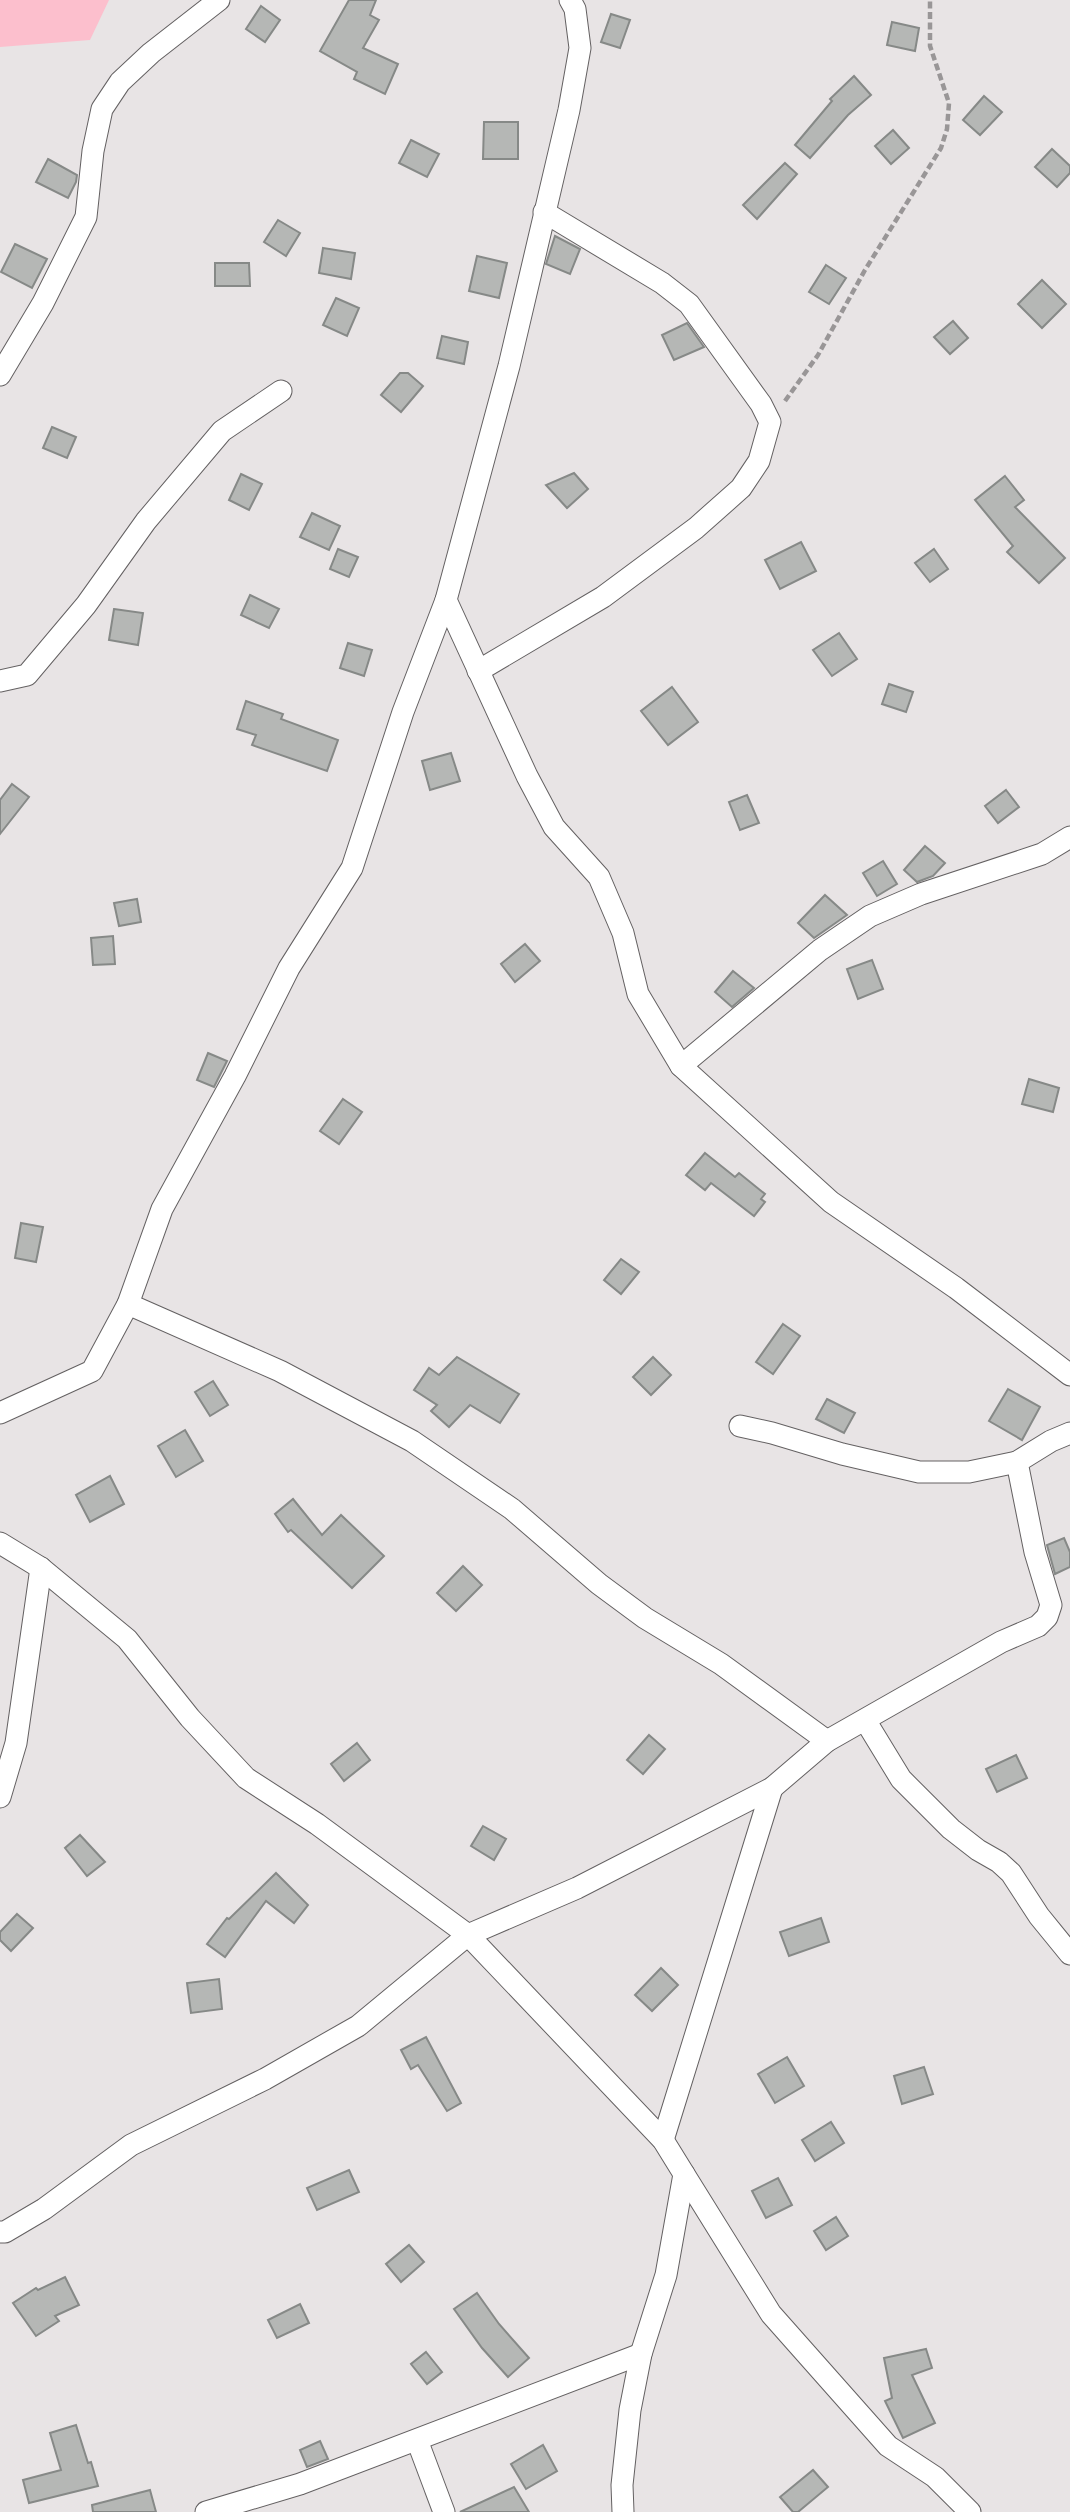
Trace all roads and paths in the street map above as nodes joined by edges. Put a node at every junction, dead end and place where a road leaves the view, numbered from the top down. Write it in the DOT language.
graph roads {
  1 [pos="219,0"];
  2 [pos="570,0"];
  3 [pos="930,0"];
  4 [pos="544,212"];
  5 [pos="0,375"];
  6 [pos="281,391"];
  7 [pos="770,422"];
  8 [pos="446,600"];
  9 [pos="478,671"];
  10 [pos="0,681"];
  11 [pos="1070,837"];
  12 [pos="681,1066"];
  13 [pos="128,1304"];
  14 [pos="1070,1375"];
  15 [pos="0,1413"];
  16 [pos="740,1426"];
  17 [pos="1070,1433"];
  18 [pos="1017,1462"];
  19 [pos="0,1543"];
  20 [pos="41,1569"];
  21 [pos="865,1720"];
  22 [pos="827,1741"];
  23 [pos="772,1788"];
  24 [pos="0,1797"];
  25 [pos="468,1935"];
  26 [pos="1070,1954"];
  27 [pos="663,2140"];
  28 [pos="684,2174"];
  29 [pos="0,2232"];
  30 [pos="641,2354"];
  31 [pos="417,2441"];
  32 [pos="206,2512"];
  33 [pos="444,2512"];
  34 [pos="623,2512"];
  35 [pos="970,2512"];
  1 -- 5 [label="street"];
  2 -- 4 [label="street"];
  3 -- 7 [label="path"];
  4 -- 7 [label="street"];
  4 -- 8 [label="street"];
  6 -- 10 [label="street"];
  7 -- 9 [label="street"];
  8 -- 9 [label="street"];
  8 -- 13 [label="street"];
  9 -- 12 [label="street"];
  11 -- 12 [label="street"];
  12 -- 14 [label="street"];
  13 -- 15 [label="street"];
  13 -- 22 [label="street"];
  16 -- 18 [label="street"];
  17 -- 18 [label="street"];
  18 -- 21 [label="street"];
  19 -- 20 [label="street"];
  20 -- 24 [label="street"];
  20 -- 25 [label="street"];
  21 -- 22 [label="street"];
  21 -- 26 [label="street"];
  22 -- 23 [label="street"];
  23 -- 25 [label="street"];
  23 -- 27 [label="street"];
  25 -- 27 [label="street"];
  25 -- 29 [label="street"];
  27 -- 28 [label="street"];
  28 -- 30 [label="street"];
  28 -- 35 [label="street"];
  30 -- 31 [label="street"];
  30 -- 34 [label="street"];
  31 -- 32 [label="street"];
  31 -- 33 [label="street"];
}
